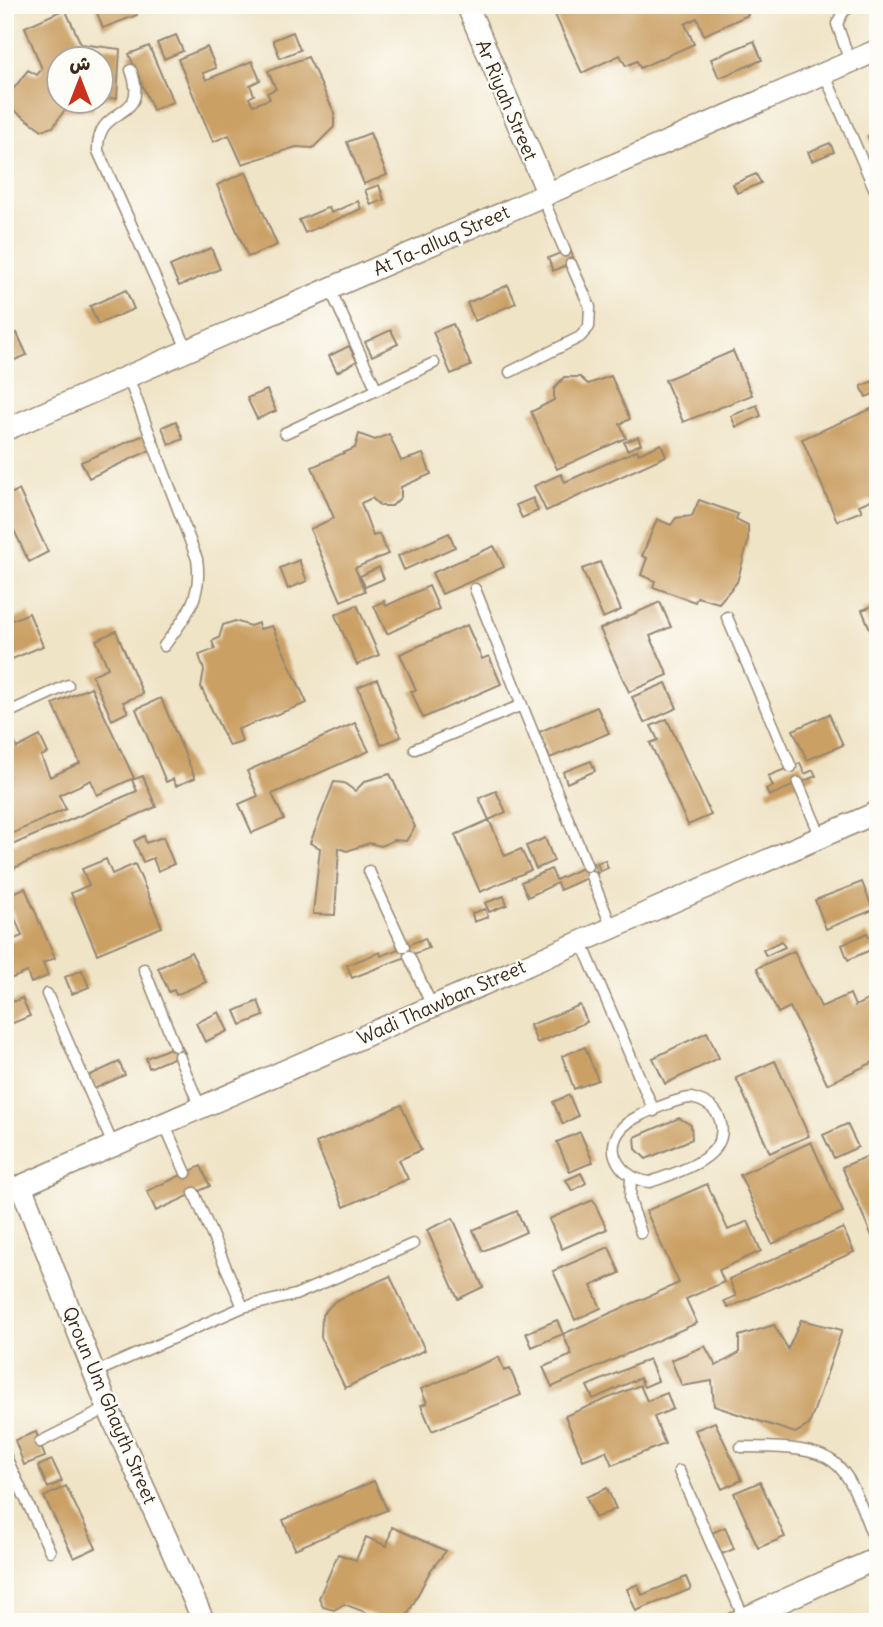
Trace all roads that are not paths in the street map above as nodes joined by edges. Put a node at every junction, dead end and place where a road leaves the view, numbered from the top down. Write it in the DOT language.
graph roads {
  1 [pos="467,5"];
  2 [pos="853,5"];
  3 [pos="878,50"];
  4 [pos="850,62"];
  5 [pos="131,70"];
  6 [pos="824,73"];
  7 [pos="545,195"];
  8 [pos="878,197"];
  9 [pos="565,251"];
  10 [pos="571,264"];
  11 [pos="330,289"];
  12 [pos="188,351"];
  13 [pos="435,363"];
  14 [pos="510,372"];
  15 [pos="128,377"];
  16 [pos="377,390"];
  17 [pos="5,430"];
  18 [pos="285,433"];
  19 [pos="475,589"];
  20 [pos="727,617"];
  21 [pos="164,646"];
  22 [pos="68,685"];
  23 [pos="522,705"];
  24 [pos="7,710"];
  25 [pos="415,749"];
  26 [pos="792,767"];
  27 [pos="798,783"];
  28 [pos="878,812"];
  29 [pos="821,837"];
  30 [pos="369,871"];
  31 [pos="612,928"];
  32 [pos="581,941"];
  33 [pos="144,969"];
  34 [pos="47,994"];
  35 [pos="432,1006"];
  36 [pos="200,1107"];
  37 [pos="654,1111"];
  38 [pos="164,1123"];
  39 [pos="113,1145"];
  40 [pos="186,1173"];
  41 [pos="631,1177"];
  42 [pos="13,1189"];
  43 [pos="194,1193"];
  44 [pos="641,1233"];
  45 [pos="413,1244"];
  46 [pos="243,1307"];
  47 [pos="94,1373"];
  48 [pos="108,1408"];
  49 [pos="40,1442"];
  50 [pos="741,1447"];
  51 [pos="19,1451"];
  52 [pos="6,1455"];
  53 [pos="679,1471"];
  54 [pos="50,1551"];
  55 [pos="878,1551"];
  56 [pos="878,1558"];
  57 [pos="740,1620"];
  58 [pos="204,1622"];
  1 -- 7 [label="street, Ar Riyah Street"];
  2 -- 4 [label="lane"];
  3 -- 4 [label="street, At Ta-alluq Street"];
  4 -- 6 [label="street, At Ta-alluq Street"];
  5 -- 12 [label="lane"];
  6 -- 7 [label="street, At Ta-alluq Street"];
  6 -- 8 [label="lane"];
  7 -- 9 [label="lane"];
  7 -- 11 [label="street, At Ta-alluq Street"];
  10 -- 14 [label="lane"];
  11 -- 12 [label="street, At Ta-alluq Street"];
  11 -- 16 [label="lane"];
  12 -- 15 [label="street, At Ta-alluq Street"];
  13 -- 16 [label="lane"];
  15 -- 17 [label="street, At Ta-alluq Street"];
  15 -- 21 [label="lane"];
  16 -- 18 [label="lane"];
  19 -- 23 [label="lane"];
  20 -- 26 [label="lane"];
  22 -- 24 [label="lane"];
  23 -- 25 [label="lane"];
  23 -- 31 [label="lane"];
  27 -- 29 [label="lane"];
  28 -- 29 [label="street, Wadi Thawban Street"];
  29 -- 31 [label="street, Wadi Thawban Street"];
  30 -- 35 [label="lane"];
  31 -- 32 [label="street, Wadi Thawban Street"];
  32 -- 35 [label="street, Wadi Thawban Street"];
  32 -- 37 [label="lane"];
  33 -- 36 [label="lane"];
  34 -- 39 [label="lane"];
  35 -- 36 [label="street, Wadi Thawban Street"];
  36 -- 38 [label="street, Wadi Thawban Street"];
  37 -- 41 [label="lane"];
  37 -- 41 [label="lane"];
  38 -- 39 [label="street, Wadi Thawban Street"];
  38 -- 40 [label="lane"];
  39 -- 42 [label="street, Wadi Thawban Street"];
  41 -- 44 [label="lane"];
  42 -- 47 [label="street, Qroun Um Ghayth Street"];
  43 -- 46 [label="lane"];
  45 -- 46 [label="lane"];
  46 -- 47 [label="lane"];
  47 -- 48 [label="street, Qroun Um Ghayth Street"];
  48 -- 49 [label="lane"];
  48 -- 58 [label="street, Qroun Um Ghayth Street"];
  50 -- 55 [label="lane"];
  51 -- 52 [label="lane"];
  52 -- 54 [label="lane"];
  53 -- 57 [label="lane"];
  56 -- 57 [label="street"];
}
